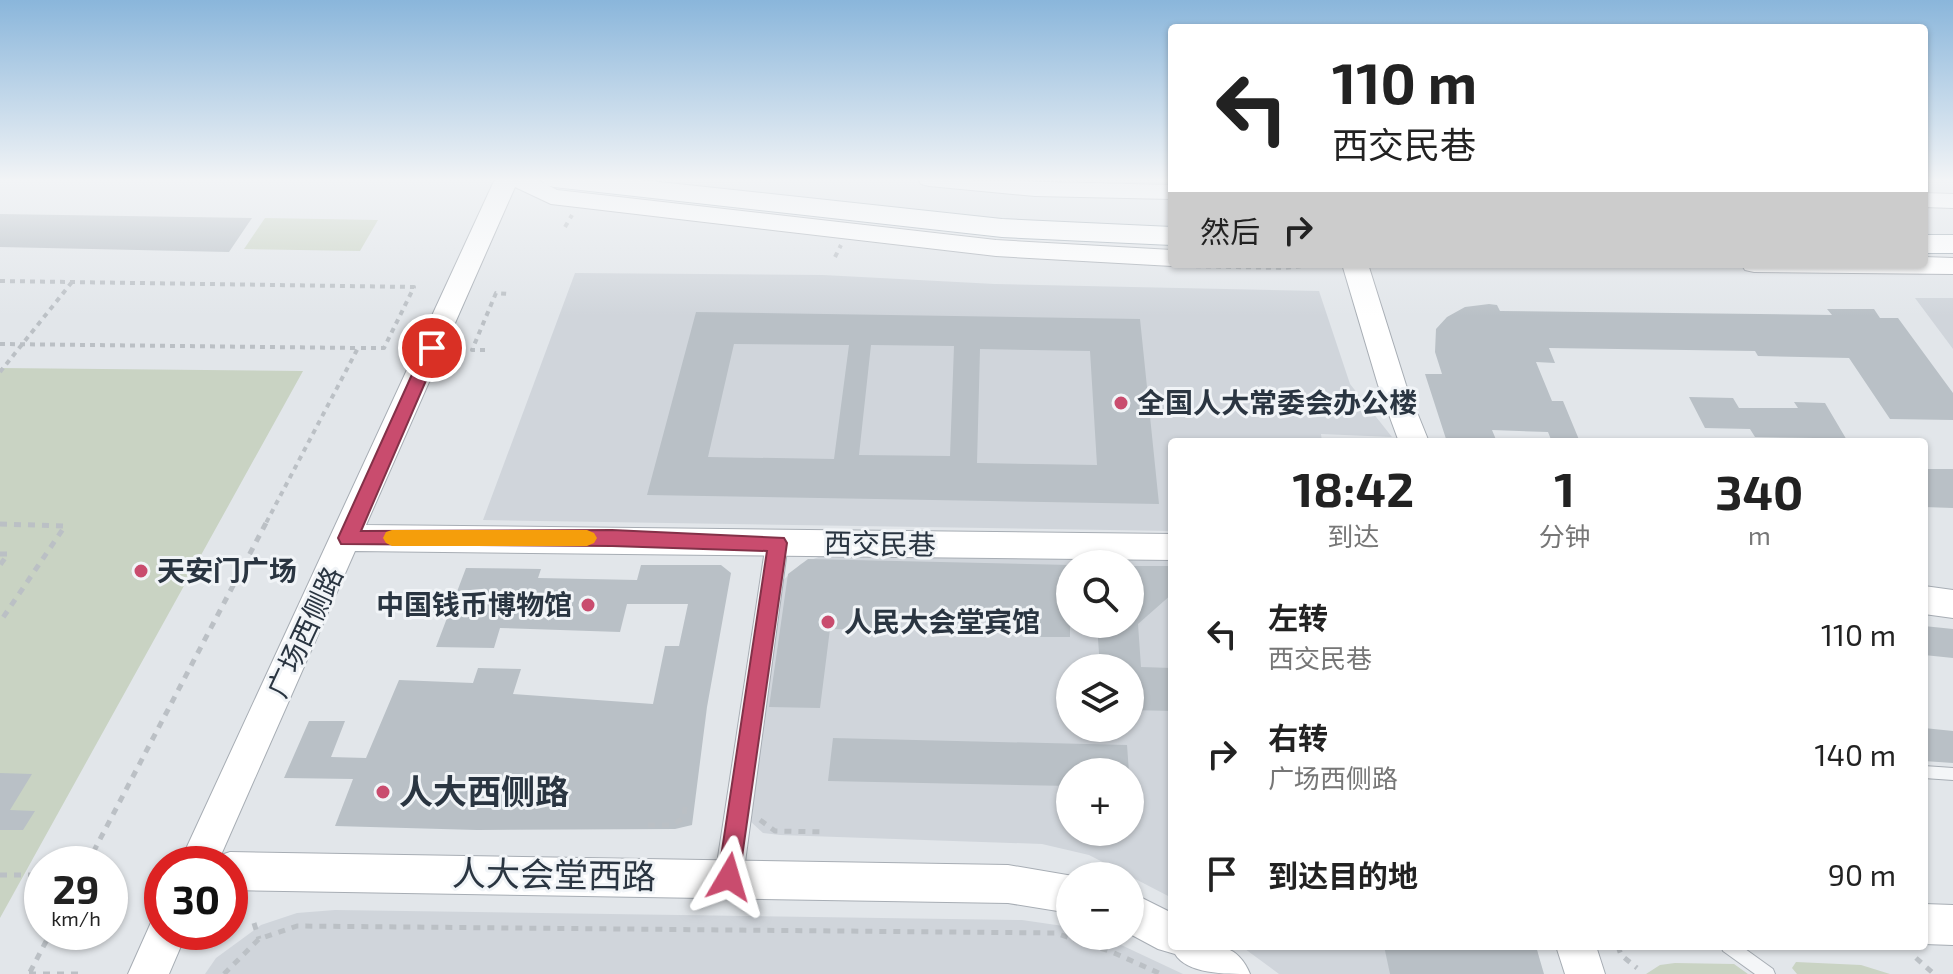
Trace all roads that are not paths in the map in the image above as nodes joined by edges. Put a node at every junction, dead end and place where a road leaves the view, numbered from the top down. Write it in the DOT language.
graph roads {
  1 [pos="487,224"];
  2 [pos="786,224"];
  3 [pos="975,224"];
  4 [pos="1095,235"];
  5 [pos="1168,236"];
  6 [pos="1928,244"];
  7 [pos="1953,244"];
  8 [pos="1127,257"];
  9 [pos="1168,258"];
  10 [pos="1928,266"];
  11 [pos="1953,266"];
  12 [pos="1356,268"];
  13 [pos="1412,438"];
  14 [pos="348,538"];
  15 [pos="777,543"];
  16 [pos="1168,547"];
  17 [pos="1928,601"];
  18 [pos="1953,604"];
  19 [pos="1928,772"];
  20 [pos="1953,774"];
  21 [pos="206,846"];
  22 [pos="248,871"];
  23 [pos="729,877"];
  24 [pos="1056,892"];
  25 [pos="1144,920"];
  26 [pos="1953,925"];
  27 [pos="1168,933"];
  28 [pos="1928,937"];
  29 [pos="159,950"];
  30 [pos="1197,950"];
  31 [pos="1577,950"];
  32 [pos="1734,950"];
  33 [pos="148,974"];
  34 [pos="1230,974"];
  35 [pos="1585,974"];
  36 [pos="1768,974"];
  1 -- 14 [label="street, 广场西侧路"];
  2 -- 8 [label="street"];
  3 -- 4 [label="main road"];
  4 -- 5 [label="main road"];
  4 -- 8 [label="main road"];
  6 -- 7 [label="main road"];
  8 -- 9 [label="street"];
  10 -- 11 [label="street"];
  12 -- 13 [label="street"];
  14 -- 15 [label="street, 西交民巷"];
  14 -- 21 [label="street, 广场西侧路"];
  15 -- 16 [label="street, 西交民巷"];
  15 -- 23 [label="street"];
  17 -- 18 [label="street"];
  19 -- 20 [label="lane"];
  22 -- 23 [label="street, 人大会堂西路"];
  23 -- 24 [label="street, 人大会堂西路"];
  25 -- 27 [label="street"];
  26 -- 28 [label="street"];
  29 -- 33 [label="street"];
  30 -- 34 [label="street"];
  31 -- 35 [label="street"];
  32 -- 36 [label="lane"];
}
